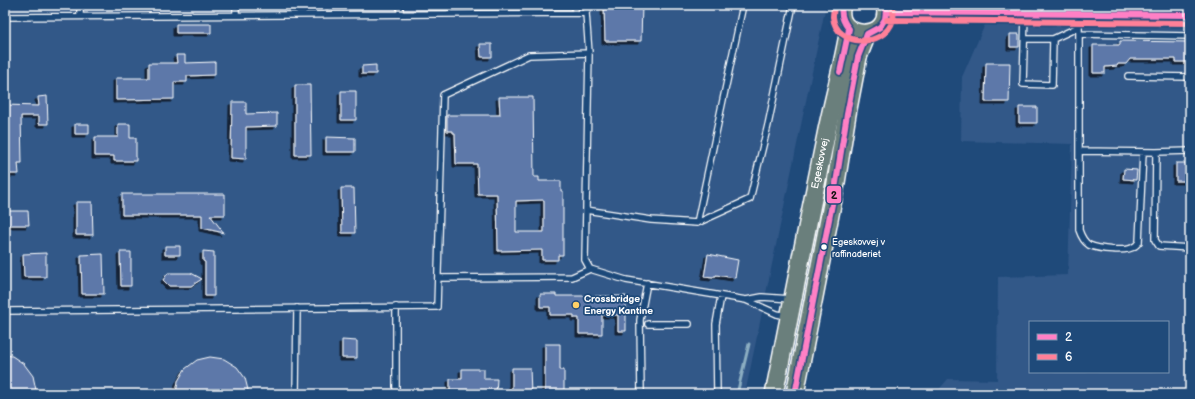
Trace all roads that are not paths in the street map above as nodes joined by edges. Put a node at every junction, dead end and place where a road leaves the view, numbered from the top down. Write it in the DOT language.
graph roads {
  1 [pos="80,5"];
  2 [pos="236,5"];
  3 [pos="400,5"];
  4 [pos="575,5"];
  5 [pos="589,5"];
  6 [pos="743,5"];
  7 [pos="793,5"];
  8 [pos="842,5"];
  9 [pos="886,8"];
  10 [pos="575,12"];
  11 [pos="586,12"];
  12 [pos="400,14"];
  13 [pos="1025,14"];
  14 [pos="1190,15"];
  15 [pos="80,16"];
  16 [pos="236,16"];
  17 [pos="5,17"];
  18 [pos="1080,25"];
  19 [pos="849,29"];
  20 [pos="867,34"];
  21 [pos="1190,36"];
  22 [pos="1024,39"];
  23 [pos="1053,39"];
  24 [pos="589,53"];
  25 [pos="1128,76"];
  26 [pos="1190,77"];
  27 [pos="1079,151"];
  28 [pos="1190,151"];
  29 [pos="1143,152"];
  30 [pos="1156,152"];
  31 [pos="586,210"];
  32 [pos="697,223"];
  33 [pos="1190,248"];
  34 [pos="590,269"];
  35 [pos="438,278"];
  36 [pos="647,283"];
  37 [pos="721,296"];
  38 [pos="792,299"];
  39 [pos="746,300"];
  40 [pos="396,307"];
  41 [pos="297,308"];
  42 [pos="5,311"];
  43 [pos="790,316"];
  44 [pos="648,324"];
  45 [pos="689,324"];
  46 [pos="296,394"];
  47 [pos="396,394"];
  48 [pos="641,394"];
  49 [pos="717,394"];
  50 [pos="774,394"];
  51 [pos="795,394"];
  1 -- 15 [label="lane"];
  2 -- 16 [label="lane"];
  3 -- 12 [label="lane"];
  4 -- 10 [label="lane"];
  5 -- 11 [label="lane"];
  6 -- 32 [label="lane"];
  7 -- 32 [label="lane"];
  8 -- 19 [label="main road"];
  9 -- 13 [label="street"];
  9 -- 20 [label="main road"];
  10 -- 11 [label="lane"];
  10 -- 12 [label="lane"];
  11 -- 24 [label="lane"];
  12 -- 16 [label="lane"];
  13 -- 18 [label="street"];
  13 -- 22 [label="lane"];
  14 -- 18 [label="street"];
  15 -- 16 [label="lane"];
  15 -- 17 [label="lane"];
  18 -- 21 [label="lane"];
  18 -- 23 [label="lane"];
  18 -- 27 [label="lane"];
  19 -- 20 [label="main road"];
  19 -- 38 [label="main road, Egeskovvej"];
  20 -- 51 [label="main road, Egeskovvej"];
  22 -- 23 [label="lane"];
  22 -- 23 [label="lane"];
  24 -- 31 [label="lane"];
  24 -- 35 [label="lane"];
  25 -- 26 [label="lane"];
  27 -- 29 [label="lane"];
  27 -- 29 [label="lane"];
  28 -- 30 [label="lane"];
  29 -- 30 [label="lane"];
  30 -- 33 [label="lane"];
  31 -- 32 [label="lane"];
  31 -- 34 [label="lane"];
  34 -- 35 [label="lane"];
  34 -- 36 [label="lane"];
  35 -- 40 [label="lane"];
  36 -- 37 [label="lane"];
  36 -- 48 [label="lane"];
  37 -- 39 [label="lane"];
  37 -- 49 [label="lane"];
  38 -- 39 [label="lane"];
  38 -- 43 [label="main road, Egeskovvej"];
  39 -- 43 [label="lane"];
  40 -- 41 [label="lane"];
  40 -- 47 [label="lane"];
  41 -- 42 [label="lane"];
  41 -- 46 [label="lane"];
  43 -- 50 [label="main road, Egeskovvej"];
  44 -- 45 [label="lane"];
}
